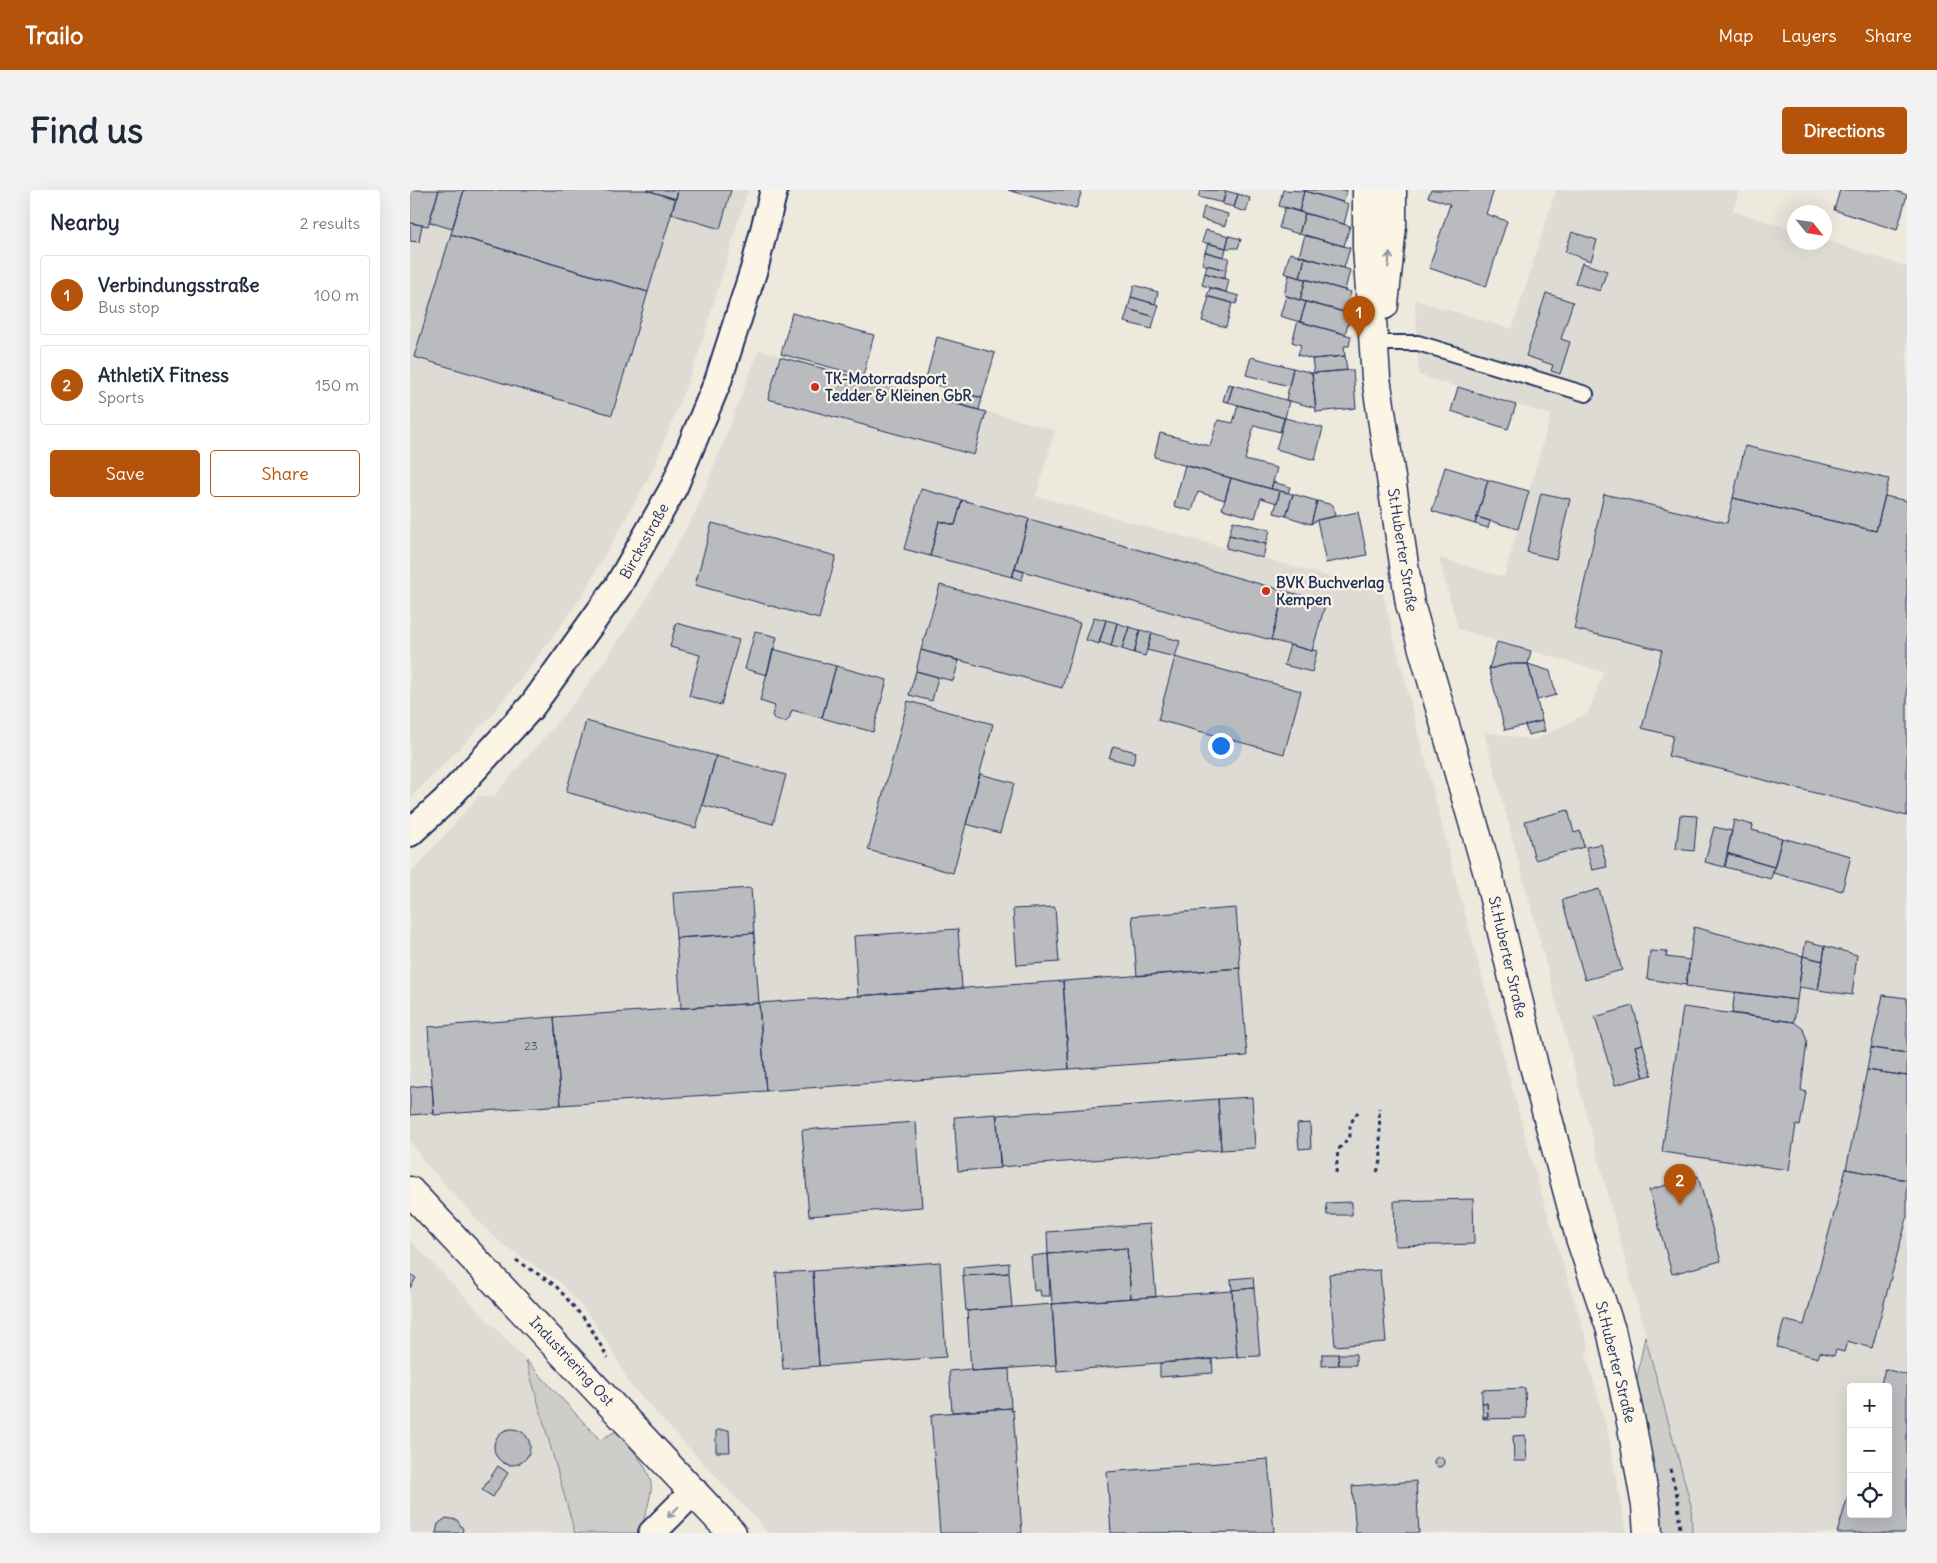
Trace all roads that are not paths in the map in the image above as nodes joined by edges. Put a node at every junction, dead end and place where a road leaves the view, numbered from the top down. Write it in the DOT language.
graph roads {
  1 [pos="774,190"];
  2 [pos="1367,190"];
  3 [pos="1392,190"];
  4 [pos="1377,344"];
  5 [pos="1586,394"];
  6 [pos="410,833"];
  7 [pos="410,1191"];
  8 [pos="694,1491"];
  9 [pos="724,1531"];
  10 [pos="652,1533"];
  11 [pos="1648,1533"];
  1 -- 6 [label="street, Bircksstraße"];
  2 -- 4 [label="street, St.Huberter Straße"];
  4 -- 3 [label="street, St.Huberter Straße, one-way"];
  4 -- 5 [label="lane"];
  4 -- 11 [label="street, St.Huberter Straße"];
  7 -- 8 [label="street, Industriering Ost"];
  8 -- 9 [label="street, Industriering Ost"];
  8 -- 10 [label="street, one-way"];
}
